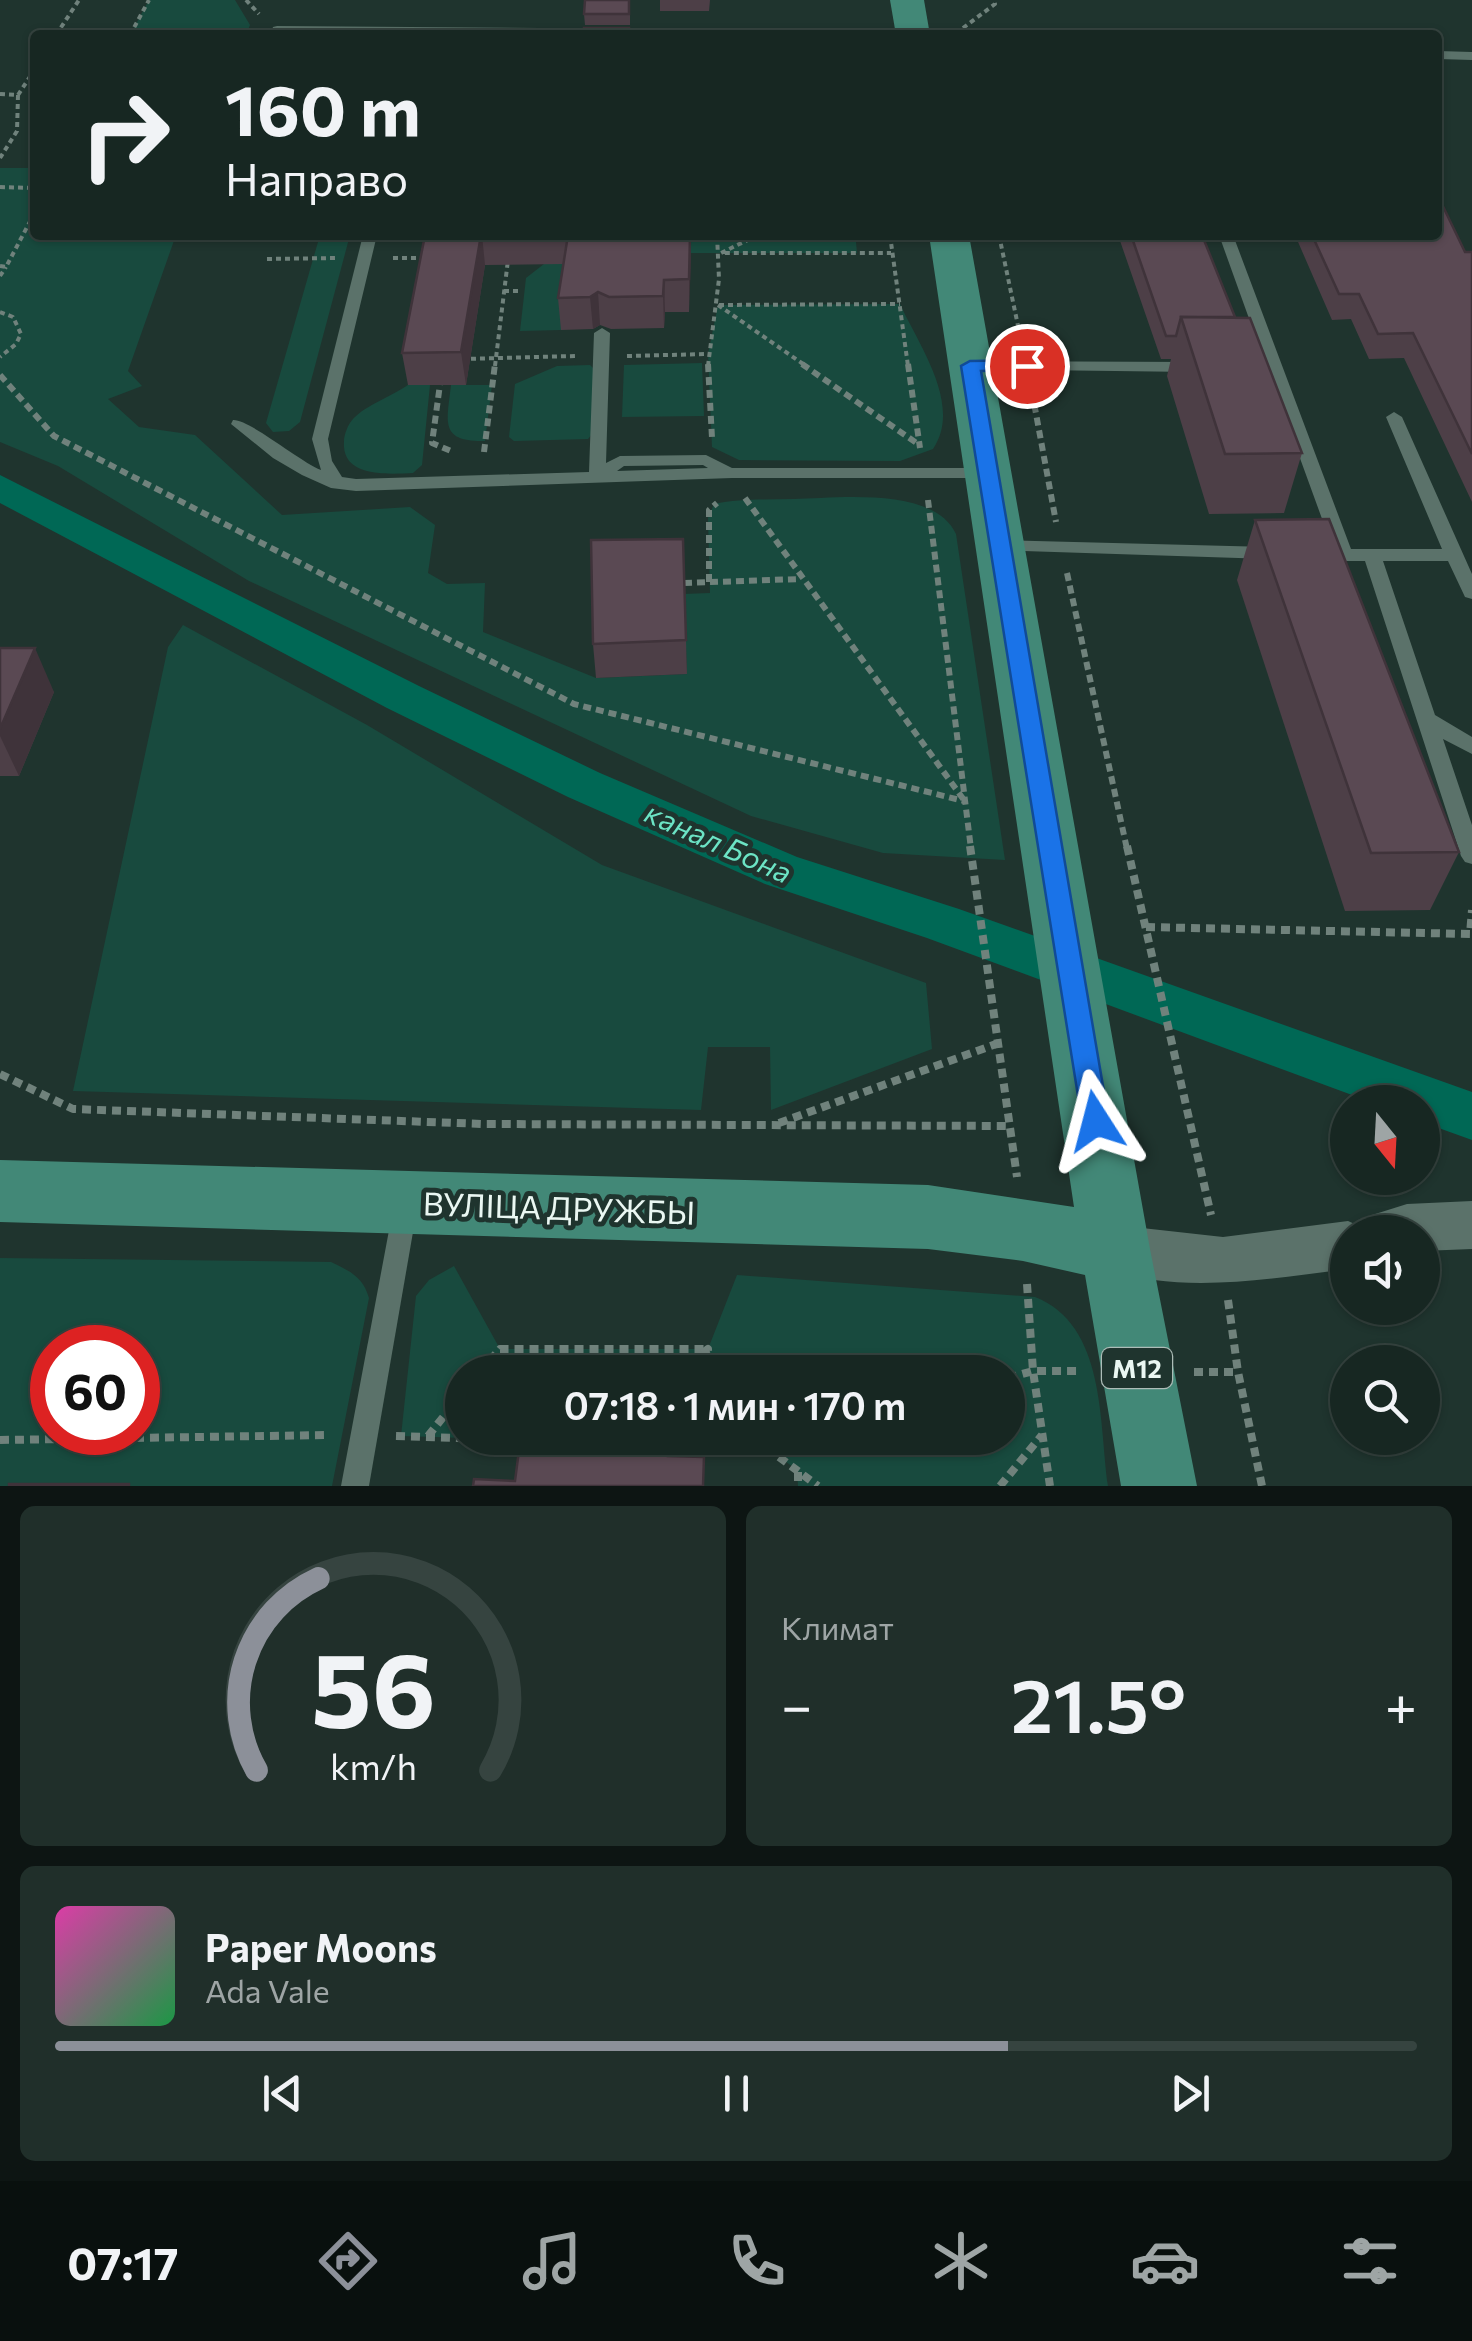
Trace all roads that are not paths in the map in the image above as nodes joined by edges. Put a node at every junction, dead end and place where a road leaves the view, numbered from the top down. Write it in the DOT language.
graph roads {
  1 [pos="918,26"];
  2 [pos="717,30"];
  3 [pos="1442,55"];
  4 [pos="1472,56"];
  5 [pos="369,240"];
  6 [pos="949,240"];
  7 [pos="1228,240"];
  8 [pos="602,333"];
  9 [pos="970,366"];
  10 [pos="1276,368"];
  11 [pos="1394,417"];
  12 [pos="239,424"];
  13 [pos="989,473"];
  14 [pos="597,477"];
  15 [pos="337,484"];
  16 [pos="1002,546"];
  17 [pos="1454,554"];
  18 [pos="1372,555"];
  19 [pos="1345,556"];
  20 [pos="1472,593"];
  21 [pos="1426,718"];
  22 [pos="1472,746"];
  23 [pos="1472,856"];
  24 [pos="0,1192"];
  25 [pos="406,1202"];
  26 [pos="1472,1225"];
  27 [pos="1440,1226"];
  28 [pos="1330,1246"];
  29 [pos="1116,1249"];
  30 [pos="355,1486"];
  31 [pos="1159,1486"];
  1 -- 2 [label="lane"];
  3 -- 4 [label="lane"];
  5 -- 15 [label="lane"];
  6 -- 9 [label="main road, М12"];
  7 -- 10 [label="lane"];
  8 -- 14 [label="lane"];
  9 -- 10 [label="lane"];
  9 -- 13 [label="main road, М12"];
  10 -- 19 [label="lane"];
  11 -- 17 [label="lane"];
  12 -- 15 [label="lane"];
  13 -- 14 [label="lane"];
  13 -- 16 [label="main road, М12"];
  14 -- 15 [label="lane"];
  16 -- 19 [label="lane"];
  16 -- 29 [label="main road, М12"];
  17 -- 18 [label="lane"];
  17 -- 20 [label="lane"];
  18 -- 19 [label="lane"];
  18 -- 21 [label="lane"];
  21 -- 22 [label="lane"];
  21 -- 23 [label="lane"];
  24 -- 25 [label="main road, ВУЛІЦА ДРУЖБЫ"];
  25 -- 29 [label="main road, ВУЛІЦА ДРУЖБЫ"];
  25 -- 30 [label="lane"];
  26 -- 27 [label="street"];
  28 -- 29 [label="street"];
  29 -- 31 [label="main road, М12"];
}
